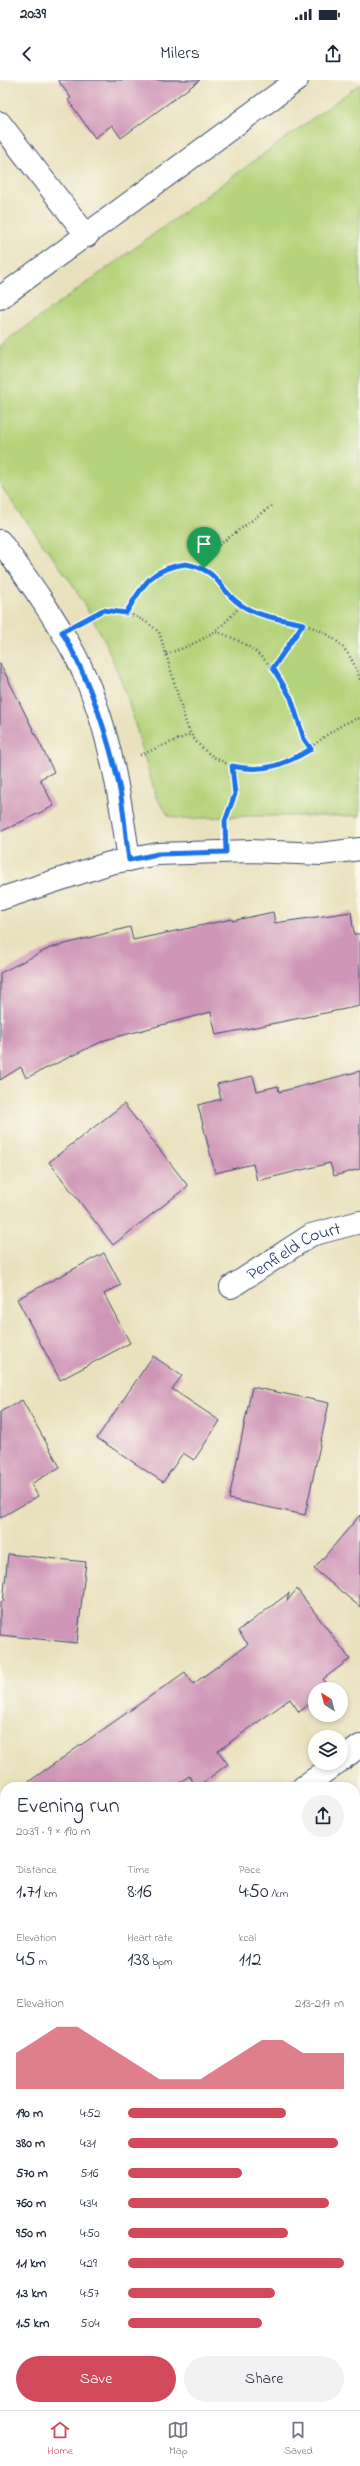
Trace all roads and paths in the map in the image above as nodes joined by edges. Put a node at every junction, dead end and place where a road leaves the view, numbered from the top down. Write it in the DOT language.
graph roads {
  1 [pos="297,80"];
  2 [pos="0,123"];
  3 [pos="86,236"];
  4 [pos="0,298"];
  5 [pos="271,506"];
  6 [pos="0,541"];
  7 [pos="204,568"];
  8 [pos="241,605"];
  9 [pos="126,613"];
  10 [pos="303,624"];
  11 [pos="62,632"];
  12 [pos="216,632"];
  13 [pos="166,654"];
  14 [pos="273,668"];
  15 [pos="360,680"];
  16 [pos="360,718"];
  17 [pos="191,734"];
  18 [pos="311,749"];
  19 [pos="232,766"];
  20 [pos="114,767"];
  21 [pos="360,849"];
  22 [pos="226,852"];
  23 [pos="129,860"];
  24 [pos="0,899"];
  25 [pos="360,1222"];
  26 [pos="231,1287"];
  27 [pos="360,1746"];
  28 [pos="348,1755"];
  29 [pos="327,1770"];
  30 [pos="310,1782"];
  1 -- 3 [label="street"];
  2 -- 3 [label="street"];
  3 -- 4 [label="street"];
  5 -- 7 [label="path"];
  6 -- 11 [label="street"];
  7 -- 8 [label="path"];
  7 -- 9 [label="path"];
  8 -- 10 [label="path"];
  8 -- 12 [label="path"];
  9 -- 11 [label="path"];
  9 -- 13 [label="path"];
  10 -- 14 [label="path"];
  10 -- 15 [label="path"];
  11 -- 20 [label="street"];
  12 -- 13 [label="path"];
  12 -- 14 [label="path"];
  13 -- 17 [label="path"];
  14 -- 18 [label="path"];
  16 -- 18 [label="path"];
  17 -- 19 [label="path"];
  17 -- 20 [label="path"];
  18 -- 19 [label="path"];
  19 -- 22 [label="path"];
  20 -- 23 [label="street"];
  21 -- 22 [label="street"];
  22 -- 23 [label="street"];
  23 -- 24 [label="street"];
  25 -- 26 [label="street, Penfield Court"];
  27 -- 28 [label="street"];
  29 -- 30 [label="street"];
}
